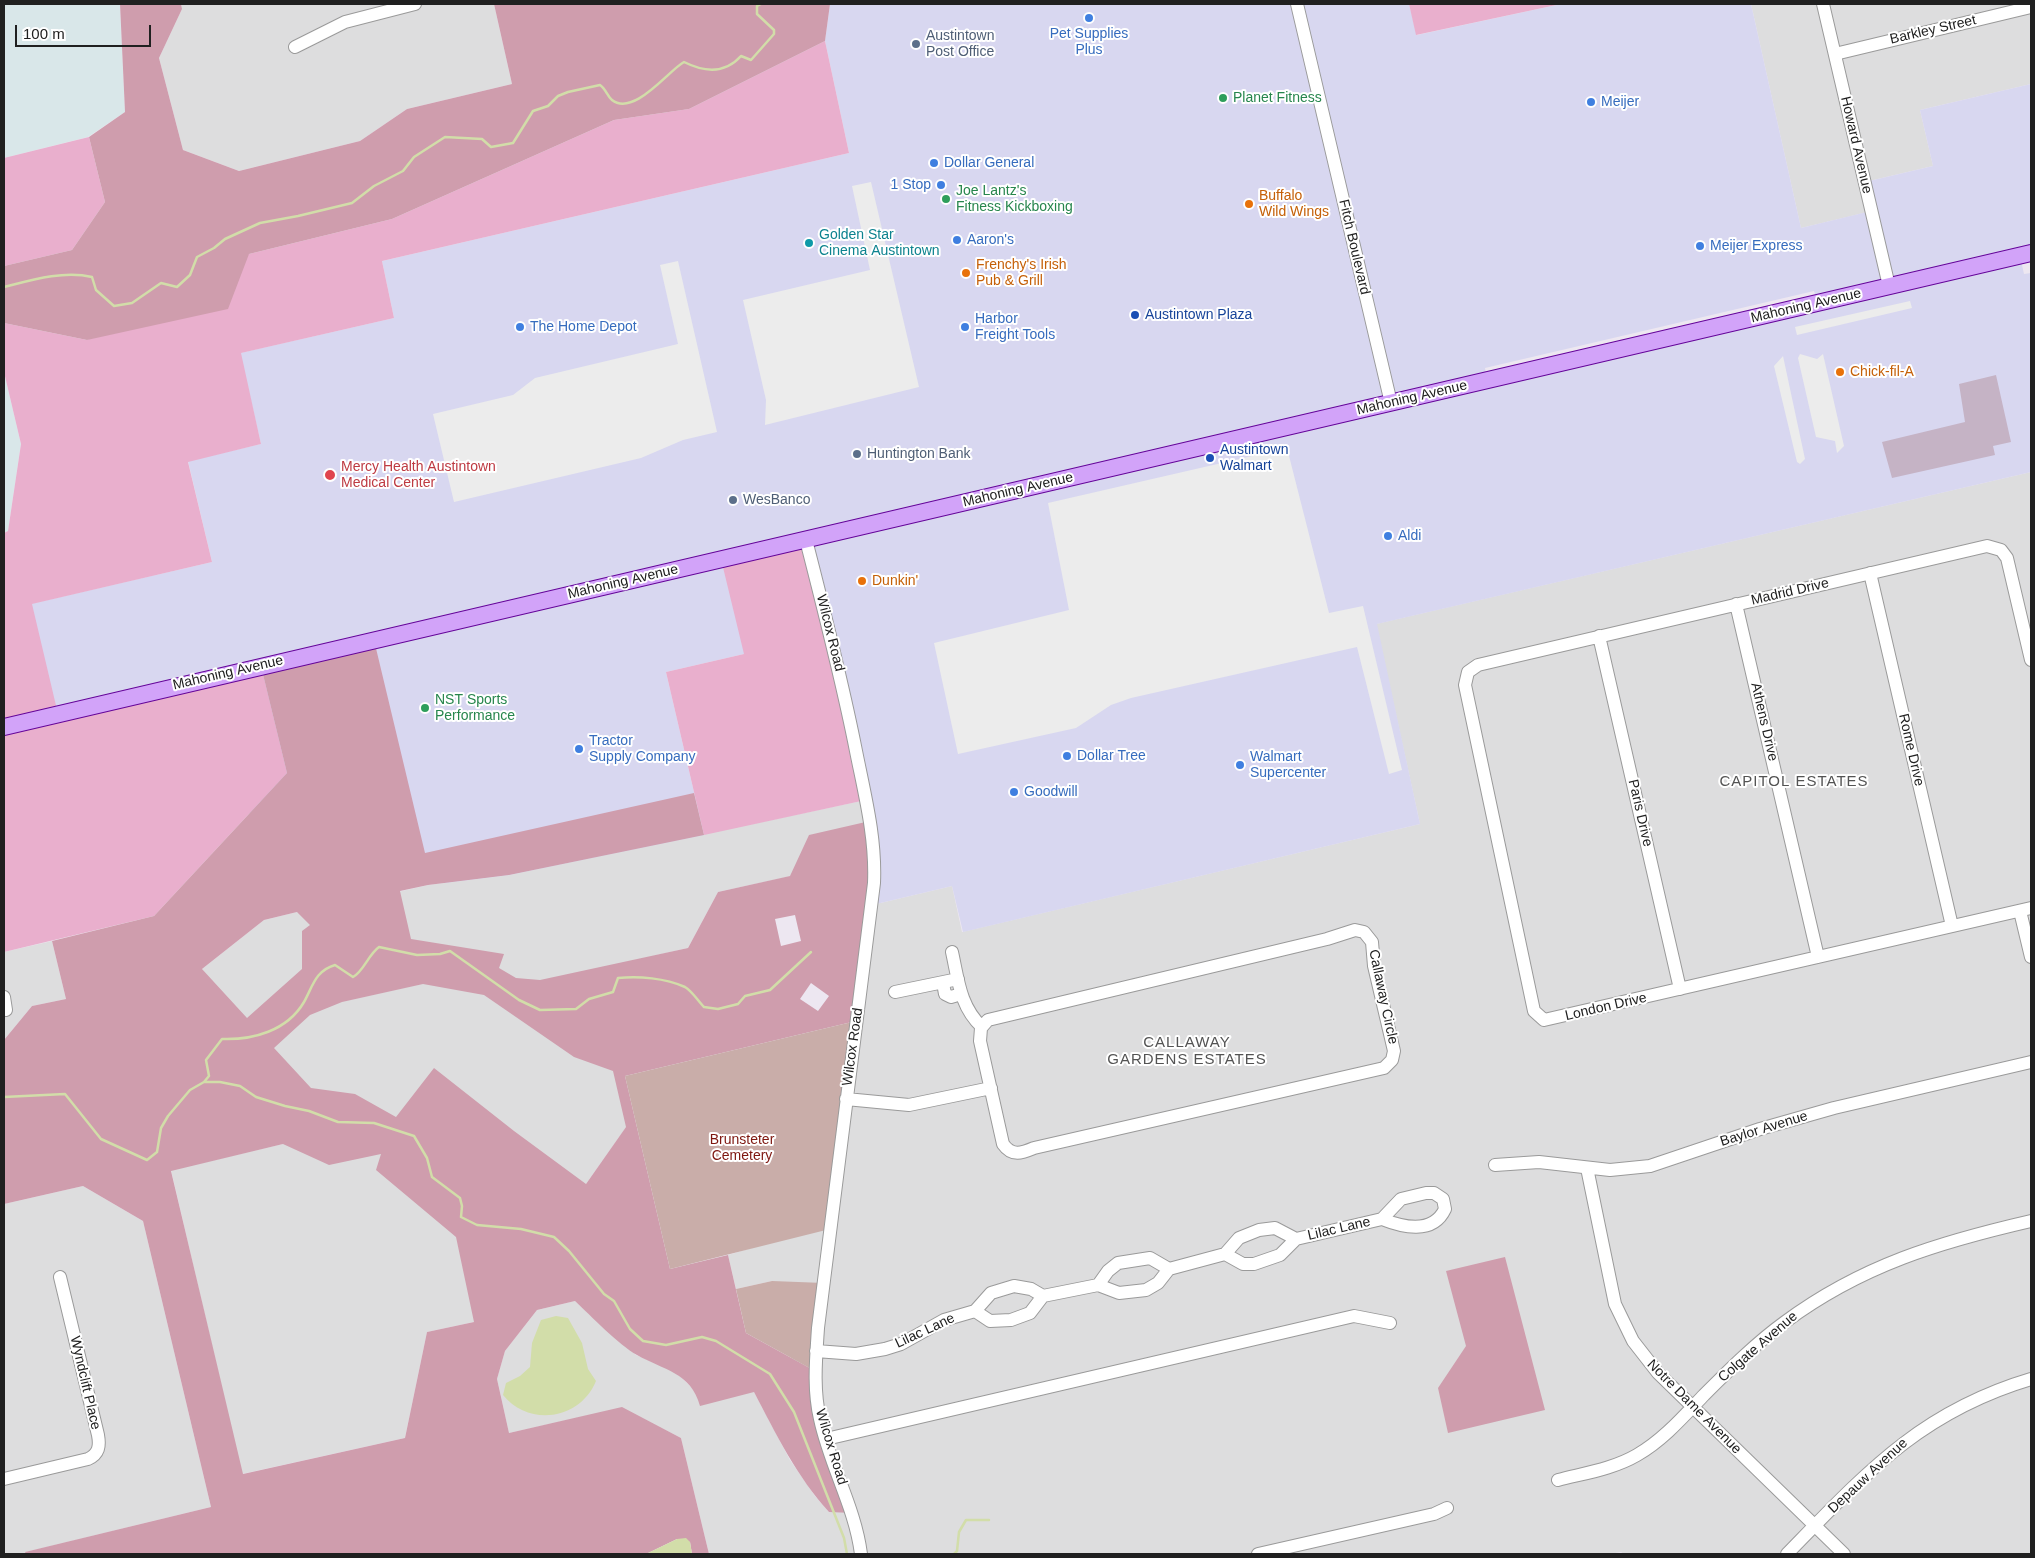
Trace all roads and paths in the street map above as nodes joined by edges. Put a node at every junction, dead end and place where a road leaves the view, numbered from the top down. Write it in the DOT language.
graph roads {
  1 [pos="415,4"];
  2 [pos="1297,4"];
  3 [pos="1823,4"];
  4 [pos="2031,7"];
  5 [pos="295,47"];
  6 [pos="1835,54"];
  7 [pos="2031,253"];
  8 [pos="1890,286"];
  9 [pos="1391,403"];
  10 [pos="806,540"];
  11 [pos="1870,573"];
  12 [pos="1736,604"];
  13 [pos="1598,636"];
  14 [pos="2031,660"];
  15 [pos="1468,672"];
  16 [pos="4,727"];
  17 [pos="2026,910"];
  18 [pos="1952,926"];
  19 [pos="952,952"];
  20 [pos="1818,957"];
  21 [pos="2031,957"];
  22 [pos="958,979"];
  23 [pos="943,983"];
  24 [pos="1680,989"];
  25 [pos="895,992"];
  26 [pos="961,994"];
  27 [pos="4,997"];
  28 [pos="6,1010"];
  29 [pos="982,1027"];
  30 [pos="2031,1062"];
  31 [pos="991,1088"];
  32 [pos="846,1099"];
  33 [pos="1496,1165"];
  34 [pos="1587,1168"];
  35 [pos="1382,1219"];
  36 [pos="2031,1221"];
  37 [pos="1296,1239"];
  38 [pos="1225,1254"];
  39 [pos="1169,1270"];
  40 [pos="60,1277"];
  41 [pos="1098,1285"];
  42 [pos="1044,1296"];
  43 [pos="975,1311"];
  44 [pos="1390,1323"];
  45 [pos="816,1351"];
  46 [pos="2031,1379"];
  47 [pos="1693,1407"];
  48 [pos="826,1440"];
  49 [pos="4,1478"];
  50 [pos="1558,1480"];
  51 [pos="1447,1508"];
  52 [pos="1815,1526"];
  53 [pos="861,1554"];
  54 [pos="1258,1554"];
  55 [pos="1788,1554"];
  56 [pos="1844,1554"];
  1 -- 5 [label="street"];
  2 -- 9 [label="street, Fitch Boulevard"];
  3 -- 6 [label="street, Howard Avenue"];
  4 -- 6 [label="street, Barkley Street"];
  6 -- 8 [label="street, Howard Avenue"];
  7 -- 8 [label="main road, Mahoning Avenue"];
  8 -- 9 [label="main road, Mahoning Avenue"];
  9 -- 10 [label="main road, Mahoning Avenue"];
  10 -- 16 [label="main road, Mahoning Avenue"];
  10 -- 32 [label="street, Wilcox Road"];
  11 -- 12 [label="street, Madrid Drive"];
  11 -- 14 [label="street, Madrid Drive"];
  11 -- 18 [label="street, Rome Drive"];
  12 -- 13 [label="street, Madrid Drive"];
  12 -- 20 [label="street, Athens Drive"];
  13 -- 15 [label="street, Madrid Drive"];
  13 -- 24 [label="street, Paris Drive"];
  15 -- 24 [label="street, London Drive"];
  17 -- 18 [label="street, London Drive"];
  17 -- 21 [label="street, London Drive"];
  18 -- 20 [label="street, London Drive"];
  19 -- 22 [label="street"];
  20 -- 24 [label="street, London Drive"];
  22 -- 23 [label="street"];
  22 -- 26 [label="street"];
  23 -- 25 [label="street"];
  23 -- 26 [label="street"];
  26 -- 29 [label="street"];
  27 -- 28 [label="street"];
  29 -- 31 [label="street, Callaway Circle"];
  29 -- 31 [label="street, Callaway Circle"];
  30 -- 34 [label="street, Baylor Avenue"];
  31 -- 32 [label="street"];
  32 -- 45 [label="street, Wilcox Road"];
  33 -- 34 [label="street, Baylor Avenue"];
  34 -- 47 [label="street, Notre Dame Avenue"];
  35 -- 37 [label="street, Lilac Lane"];
  36 -- 47 [label="street, Colgate Avenue"];
  37 -- 38 [label="street, Lilac Lane"];
  37 -- 38 [label="street, Lilac Lane"];
  38 -- 39 [label="street, Lilac Lane"];
  39 -- 41 [label="street, Lilac Lane"];
  39 -- 41 [label="street"];
  40 -- 49 [label="street, Wyndclift Place"];
  41 -- 42 [label="street, Lilac Lane"];
  42 -- 43 [label="street"];
  42 -- 43 [label="street"];
  43 -- 45 [label="street, Lilac Lane"];
  44 -- 48 [label="street"];
  45 -- 48 [label="street, Wilcox Road"];
  46 -- 52 [label="street, Depauw Avenue"];
  47 -- 50 [label="street, Colgate Avenue"];
  47 -- 52 [label="street, Notre Dame Avenue"];
  48 -- 53 [label="street, Wilcox Road"];
  51 -- 54 [label="street"];
  52 -- 55 [label="street, Depauw Avenue"];
  52 -- 56 [label="street, Notre Dame Avenue"];
}
